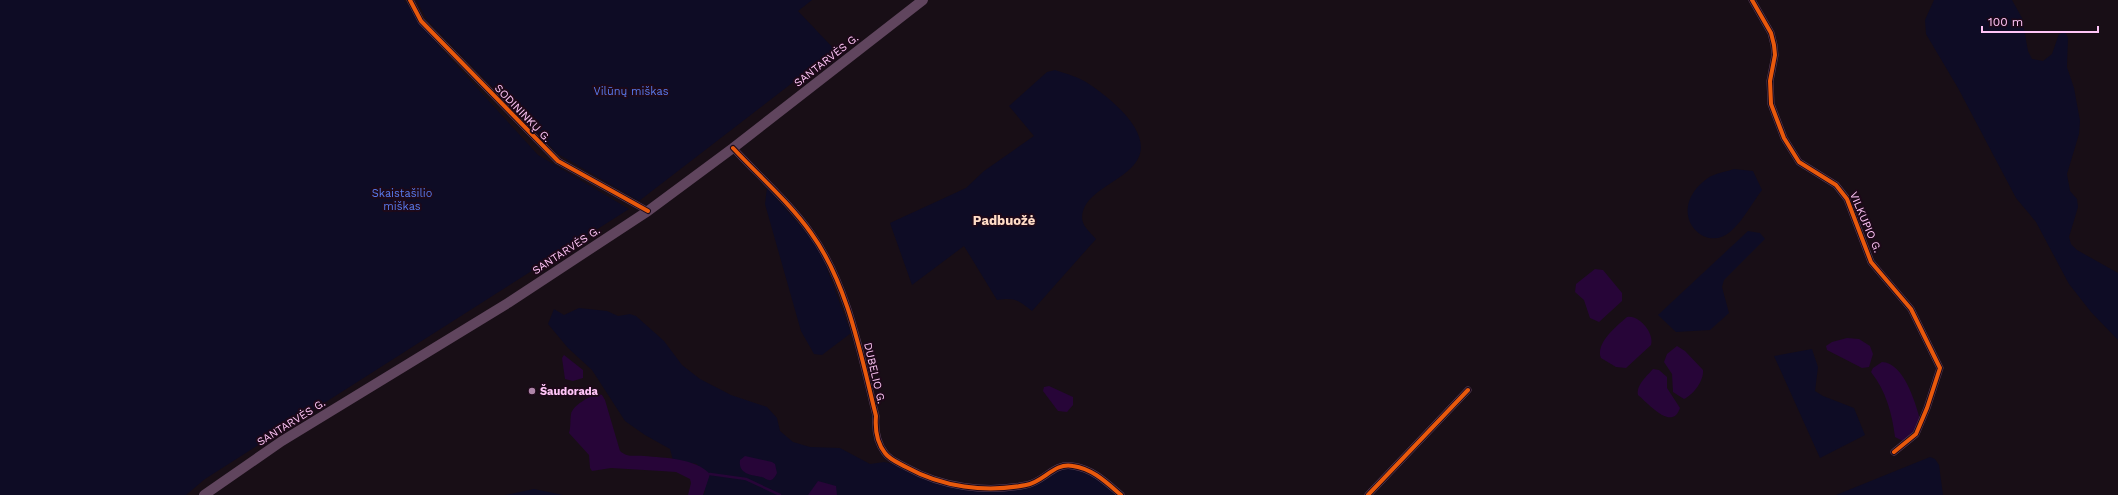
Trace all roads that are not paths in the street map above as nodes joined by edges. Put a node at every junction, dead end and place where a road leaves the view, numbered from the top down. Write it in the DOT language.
graph roads {
  1 [pos="410,0"];
  2 [pos="923,0"];
  3 [pos="1752,0"];
  4 [pos="733,148"];
  5 [pos="648,211"];
  6 [pos="1468,390"];
  7 [pos="1894,452"];
  8 [pos="204,495"];
  9 [pos="1121,495"];
  10 [pos="1368,495"];
  1 -- 5 [label="street, SODININKŲ G."];
  2 -- 4 [label="main road, SANTARVĖS G."];
  3 -- 7 [label="street, VILKUPIO G."];
  4 -- 5 [label="main road, SANTARVĖS G."];
  4 -- 9 [label="street, DUBELIO G."];
  5 -- 8 [label="main road, SANTARVĖS G."];
  6 -- 10 [label="street"];
}
